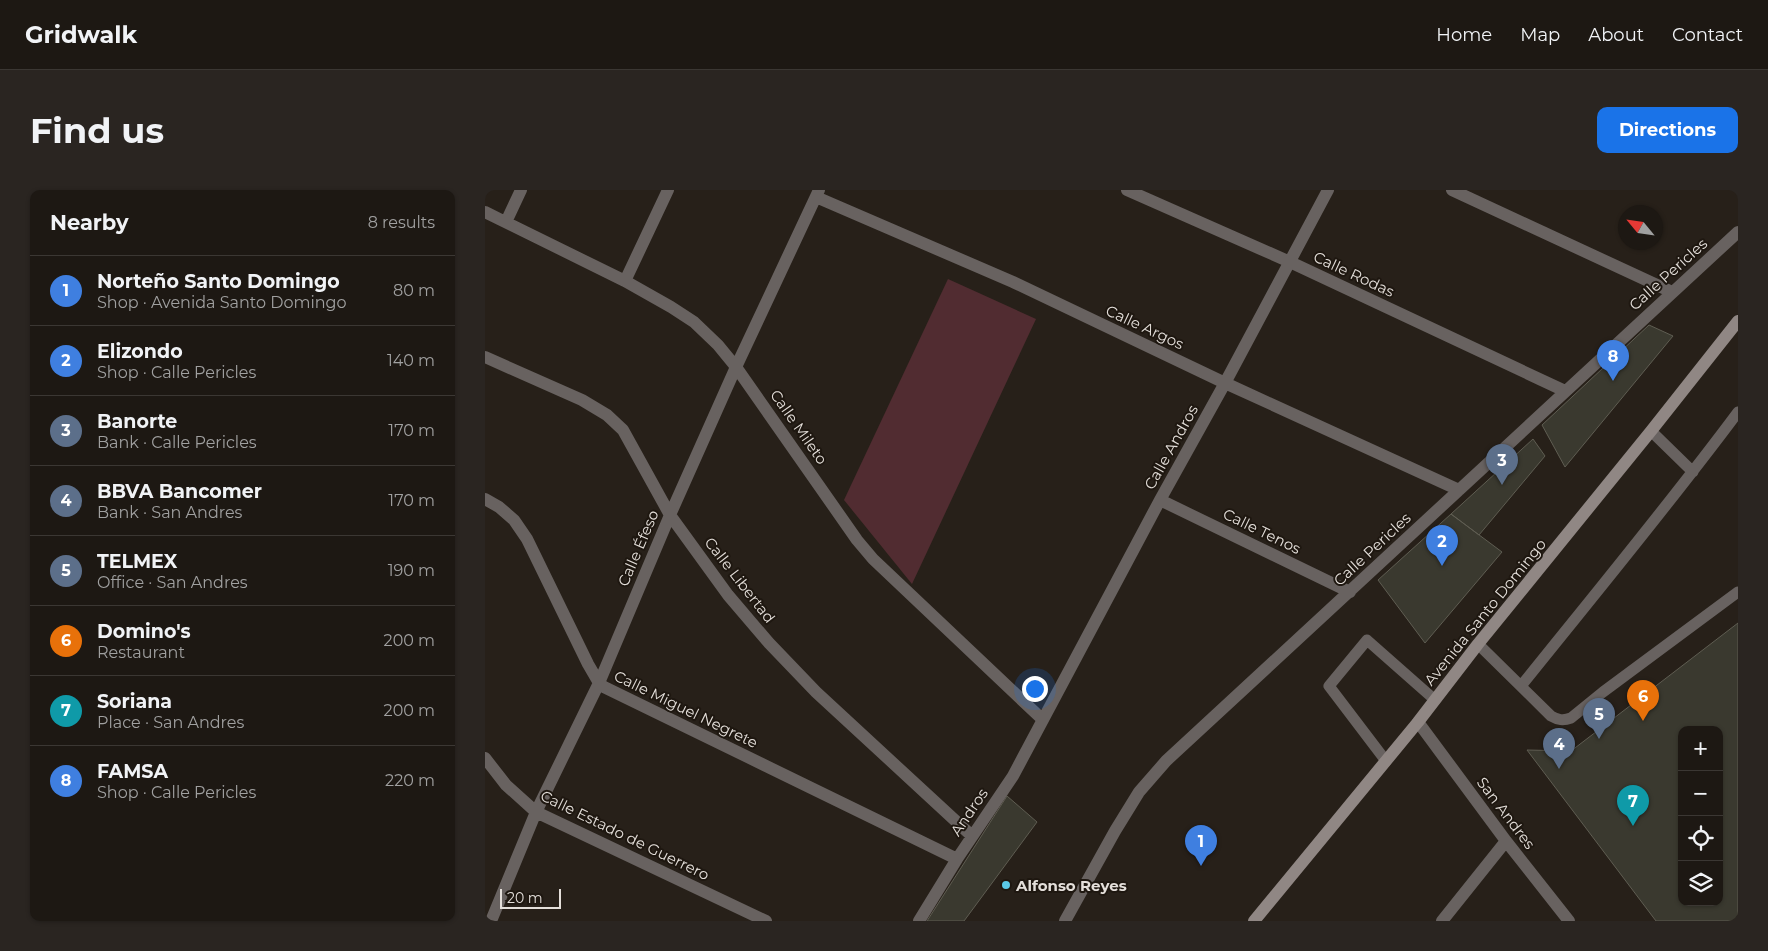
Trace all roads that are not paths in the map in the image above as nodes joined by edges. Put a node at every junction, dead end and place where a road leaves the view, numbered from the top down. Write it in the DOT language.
graph roads {
  1 [pos="521,190"];
  2 [pos="668,190"];
  3 [pos="1127,190"];
  4 [pos="1328,190"];
  5 [pos="1452,190"];
  6 [pos="818,193"];
  7 [pos="485,212"];
  8 [pos="506,222"];
  9 [pos="1738,232"];
  10 [pos="1290,262"];
  11 [pos="625,281"];
  12 [pos="1672,292"];
  13 [pos="1738,321"];
  14 [pos="485,357"];
  15 [pos="736,367"];
  16 [pos="1225,383"];
  17 [pos="1565,391"];
  18 [pos="1738,412"];
  19 [pos="1651,431"];
  20 [pos="1693,472"];
  21 [pos="1459,490"];
  22 [pos="485,500"];
  23 [pos="1160,500"];
  24 [pos="669,515"];
  25 [pos="1350,592"];
  26 [pos="1738,592"];
  27 [pos="1478,644"];
  28 [pos="599,683"];
  29 [pos="1521,686"];
  30 [pos="1435,700"];
  31 [pos="1042,719"];
  32 [pos="1418,722"];
  33 [pos="485,758"];
  34 [pos="1386,761"];
  35 [pos="535,812"];
  36 [pos="972,836"];
  37 [pos="1506,841"];
  38 [pos="957,859"];
  39 [pos="491,921"];
  40 [pos="766,921"];
  41 [pos="919,921"];
  42 [pos="1065,921"];
  43 [pos="1254,921"];
  44 [pos="1442,921"];
  45 [pos="1569,921"];
  1 -- 8 [label="street"];
  2 -- 11 [label="street"];
  3 -- 10 [label="street, Calle Rodas"];
  4 -- 10 [label="street, Calle Andros"];
  5 -- 12 [label="street"];
  6 -- 15 [label="street, Calle Éfeso"];
  6 -- 16 [label="street, Calle Argos"];
  7 -- 8 [label="street, Calle Mileto"];
  8 -- 11 [label="street, Calle Mileto"];
  9 -- 12 [label="street, Calle Pericles"];
  10 -- 16 [label="street, Calle Andros"];
  10 -- 17 [label="street, Calle Rodas"];
  11 -- 15 [label="street, Calle Mileto"];
  12 -- 17 [label="street, Calle Pericles"];
  13 -- 19 [label="main road, Avenida Santo Domingo"];
  14 -- 24 [label="street, Calle Libertad"];
  15 -- 24 [label="street, Calle Éfeso"];
  15 -- 31 [label="street, Calle Mileto"];
  16 -- 21 [label="street, Calle Argos"];
  16 -- 23 [label="street, Calle Andros"];
  17 -- 21 [label="street, Calle Pericles"];
  18 -- 20 [label="lane"];
  19 -- 20 [label="lane"];
  19 -- 27 [label="main road, Avenida Santo Domingo"];
  20 -- 29 [label="lane"];
  21 -- 25 [label="street, Calle Pericles"];
  22 -- 28 [label="street, Calle Miguel Negrete"];
  23 -- 25 [label="street, Calle Tenos"];
  23 -- 31 [label="street, Calle Andros"];
  24 -- 28 [label="street, Calle Éfeso"];
  24 -- 36 [label="street, Calle Libertad"];
  25 -- 42 [label="street, Calle Pericles"];
  26 -- 29 [label="lane"];
  27 -- 29 [label="lane"];
  27 -- 30 [label="main road, Avenida Santo Domingo"];
  28 -- 35 [label="street, Calle Éfeso"];
  28 -- 38 [label="street, Calle Miguel Negrete"];
  30 -- 32 [label="main road, Avenida Santo Domingo"];
  30 -- 34 [label="lane"];
  31 -- 36 [label="street, Andros"];
  32 -- 34 [label="main road, Avenida Santo Domingo"];
  32 -- 37 [label="street, San Andres"];
  33 -- 35 [label="street, Calle Estado de Guerrero"];
  34 -- 43 [label="main road, Avenida Santo Domingo"];
  35 -- 39 [label="street, Calle Éfeso"];
  35 -- 40 [label="street, Calle Estado de Guerrero"];
  36 -- 38 [label="street, Andros"];
  37 -- 44 [label="street"];
  37 -- 45 [label="street, San Andres"];
  38 -- 41 [label="street, Andros"];
}
